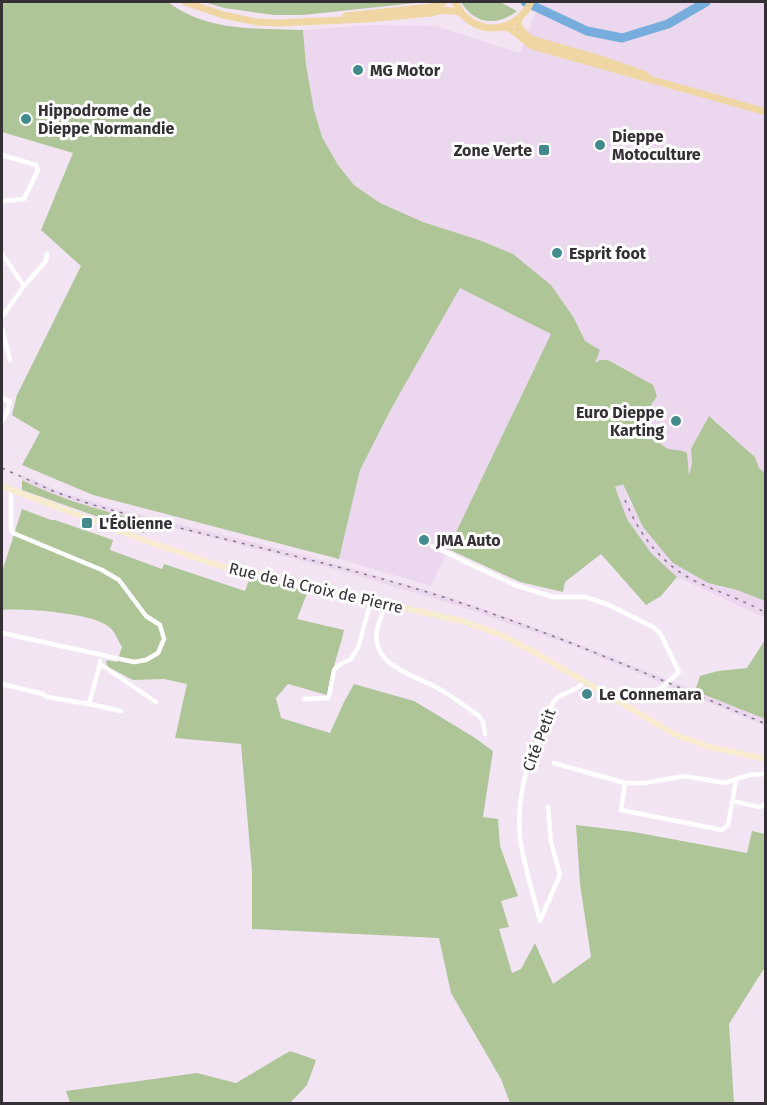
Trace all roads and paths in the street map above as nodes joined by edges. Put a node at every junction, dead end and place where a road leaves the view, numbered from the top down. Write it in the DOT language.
graph roads {
  1 [pos="185,2"];
  2 [pos="444,2"];
  3 [pos="454,2"];
  4 [pos="531,2"];
  5 [pos="460,12"];
  6 [pos="521,16"];
  7 [pos="317,21"];
  8 [pos="503,27"];
  9 [pos="656,81"];
  10 [pos="765,112"];
  11 [pos="2,155"];
  12 [pos="2,201"];
  13 [pos="2,254"];
  14 [pos="46,254"];
  15 [pos="24,286"];
  16 [pos="2,317"];
  17 [pos="2,327"];
  18 [pos="10,360"];
  19 [pos="2,398"];
  20 [pos="2,421"];
  21 [pos="2,486"];
  22 [pos="11,490"];
  23 [pos="432,546"];
  24 [pos="371,601"];
  25 [pos="386,604"];
  26 [pos="2,633"];
  27 [pos="100,656"];
  28 [pos="100,664"];
  29 [pos="585,681"];
  30 [pos="2,684"];
  31 [pos="304,699"];
  32 [pos="156,702"];
  33 [pos="89,704"];
  34 [pos="623,705"];
  35 [pos="122,711"];
  36 [pos="485,734"];
  37 [pos="765,759"];
  38 [pos="554,763"];
  39 [pos="765,774"];
  40 [pos="736,780"];
  41 [pos="625,783"];
  42 [pos="732,801"];
  43 [pos="765,804"];
  44 [pos="548,807"];
  1 -- 7 [label="main road"];
  2 -- 7 [label="main road"];
  3 -- 5 [label="main road"];
  4 -- 6 [label="main road"];
  5 -- 7 [label="main road"];
  5 -- 8 [label="main road"];
  6 -- 8 [label="main road"];
  6 -- 9 [label="main road"];
  8 -- 9 [label="main road"];
  9 -- 10 [label="main road"];
  11 -- 12 [label="street"];
  13 -- 15 [label="street"];
  14 -- 15 [label="street"];
  15 -- 16 [label="street"];
  17 -- 18 [label="street"];
  19 -- 20 [label="street"];
  21 -- 22 [label="main road, Rue de la Croix de Pierre"];
  22 -- 24 [label="main road, Rue de la Croix de Pierre"];
  22 -- 27 [label="street"];
  23 -- 34 [label="street"];
  24 -- 25 [label="main road, Rue de la Croix de Pierre"];
  24 -- 31 [label="street"];
  25 -- 29 [label="main road, Rue de la Croix de Pierre"];
  25 -- 36 [label="street"];
  26 -- 27 [label="street"];
  27 -- 28 [label="street"];
  28 -- 32 [label="street"];
  28 -- 33 [label="street"];
  29 -- 34 [label="main road, Rue de la Croix de Pierre"];
  29 -- 44 [label="street, Cité Petit"];
  30 -- 33 [label="street"];
  33 -- 35 [label="street"];
  34 -- 37 [label="main road, Rue de la Croix de Pierre"];
  38 -- 41 [label="street"];
  39 -- 40 [label="street"];
  40 -- 41 [label="street"];
  40 -- 42 [label="street"];
  41 -- 42 [label="street"];
  42 -- 43 [label="street"];
}
